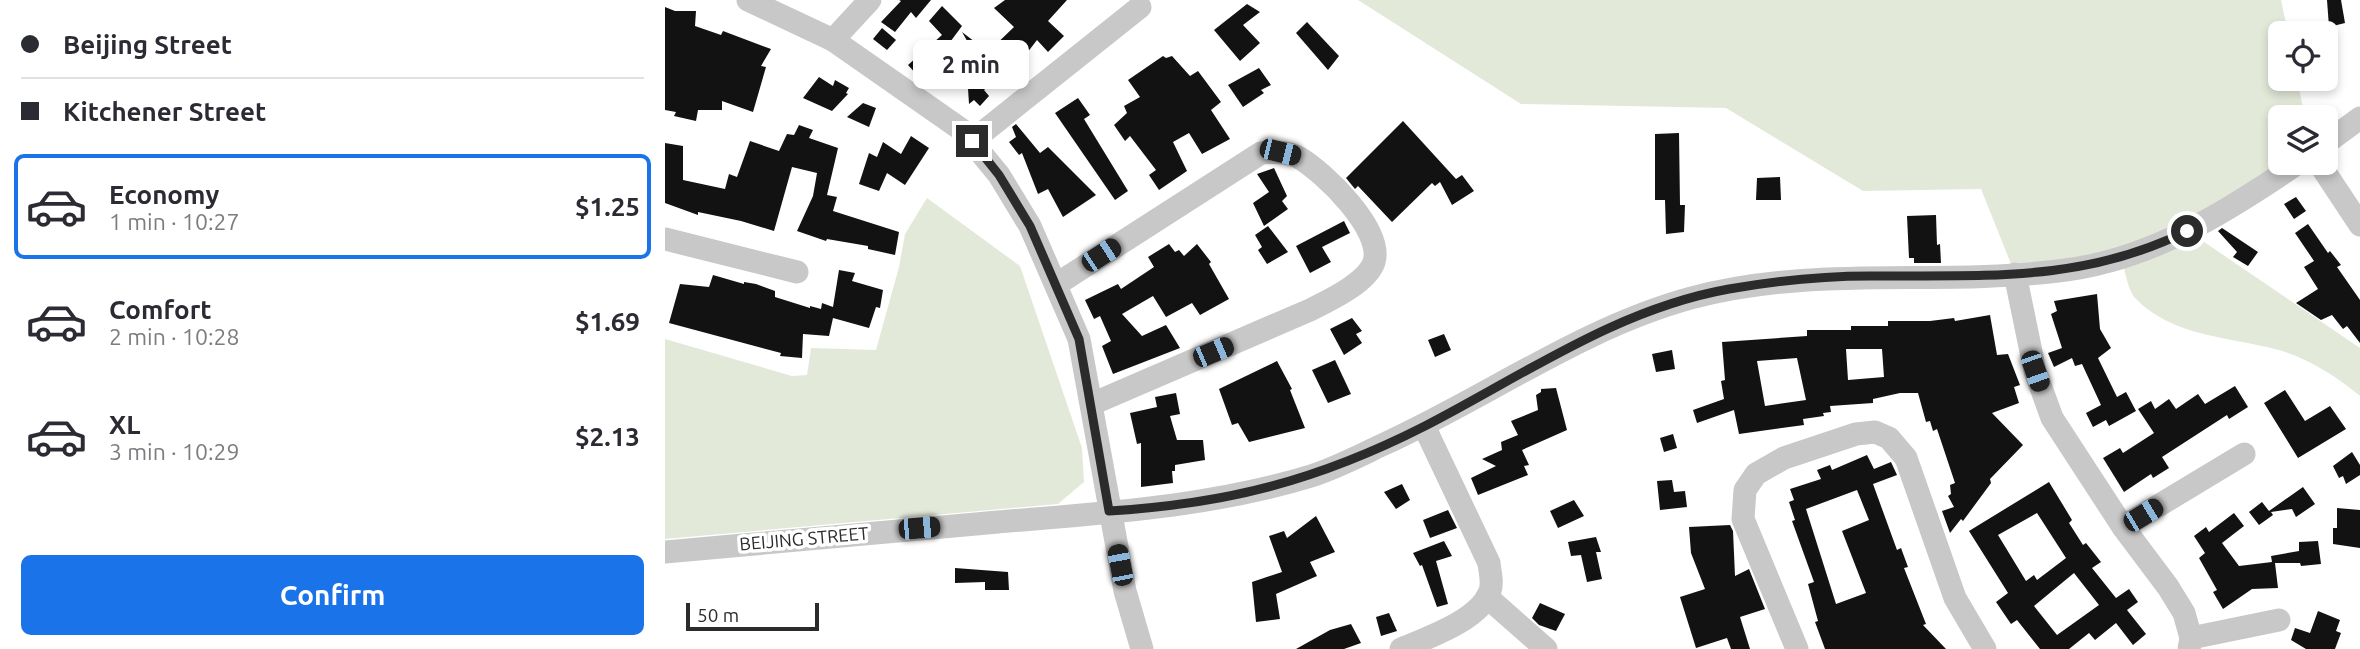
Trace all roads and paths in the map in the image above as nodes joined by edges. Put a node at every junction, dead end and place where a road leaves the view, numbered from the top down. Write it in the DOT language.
graph roads {
  1 [pos="748,0"];
  2 [pos="870,0"];
  3 [pos="1140,7"];
  4 [pos="833,40"];
  5 [pos="2360,118"];
  6 [pos="2338,134"];
  7 [pos="972,141"];
  8 [pos="2280,175"];
  9 [pos="2327,175"];
  10 [pos="2360,225"];
  11 [pos="665,239"];
  12 [pos="797,272"];
  13 [pos="2015,274"];
  14 [pos="1057,284"];
  15 [pos="1092,404"];
  16 [pos="1424,426"];
  17 [pos="2244,454"];
  18 [pos="1109,511"];
  19 [pos="2123,527"];
  20 [pos="665,552"];
  21 [pos="1487,597"];
  22 [pos="2279,620"];
  23 [pos="2190,644"];
  24 [pos="1142,649"];
  25 [pos="1401,649"];
  26 [pos="1546,649"];
  27 [pos="1797,649"];
  28 [pos="1985,649"];
  1 -- 4 [label="street"];
  2 -- 4 [label="street"];
  3 -- 7 [label="street"];
  4 -- 7 [label="street"];
  5 -- 6 [label="street"];
  7 -- 14 [label="street"];
  8 -- 13 [label="street, BEIJING STREET"];
  9 -- 10 [label="street"];
  11 -- 12 [label="street"];
  13 -- 16 [label="street, BEIJING STREET"];
  13 -- 19 [label="street"];
  14 -- 15 [label="street"];
  14 -- 15 [label="street"];
  15 -- 18 [label="street"];
  16 -- 18 [label="street, BEIJING STREET"];
  16 -- 21 [label="street"];
  17 -- 19 [label="street"];
  18 -- 20 [label="street, BEIJING STREET"];
  18 -- 24 [label="street"];
  19 -- 23 [label="street"];
  21 -- 25 [label="street"];
  21 -- 26 [label="street"];
  22 -- 23 [label="street"];
  27 -- 28 [label="street"];
}
